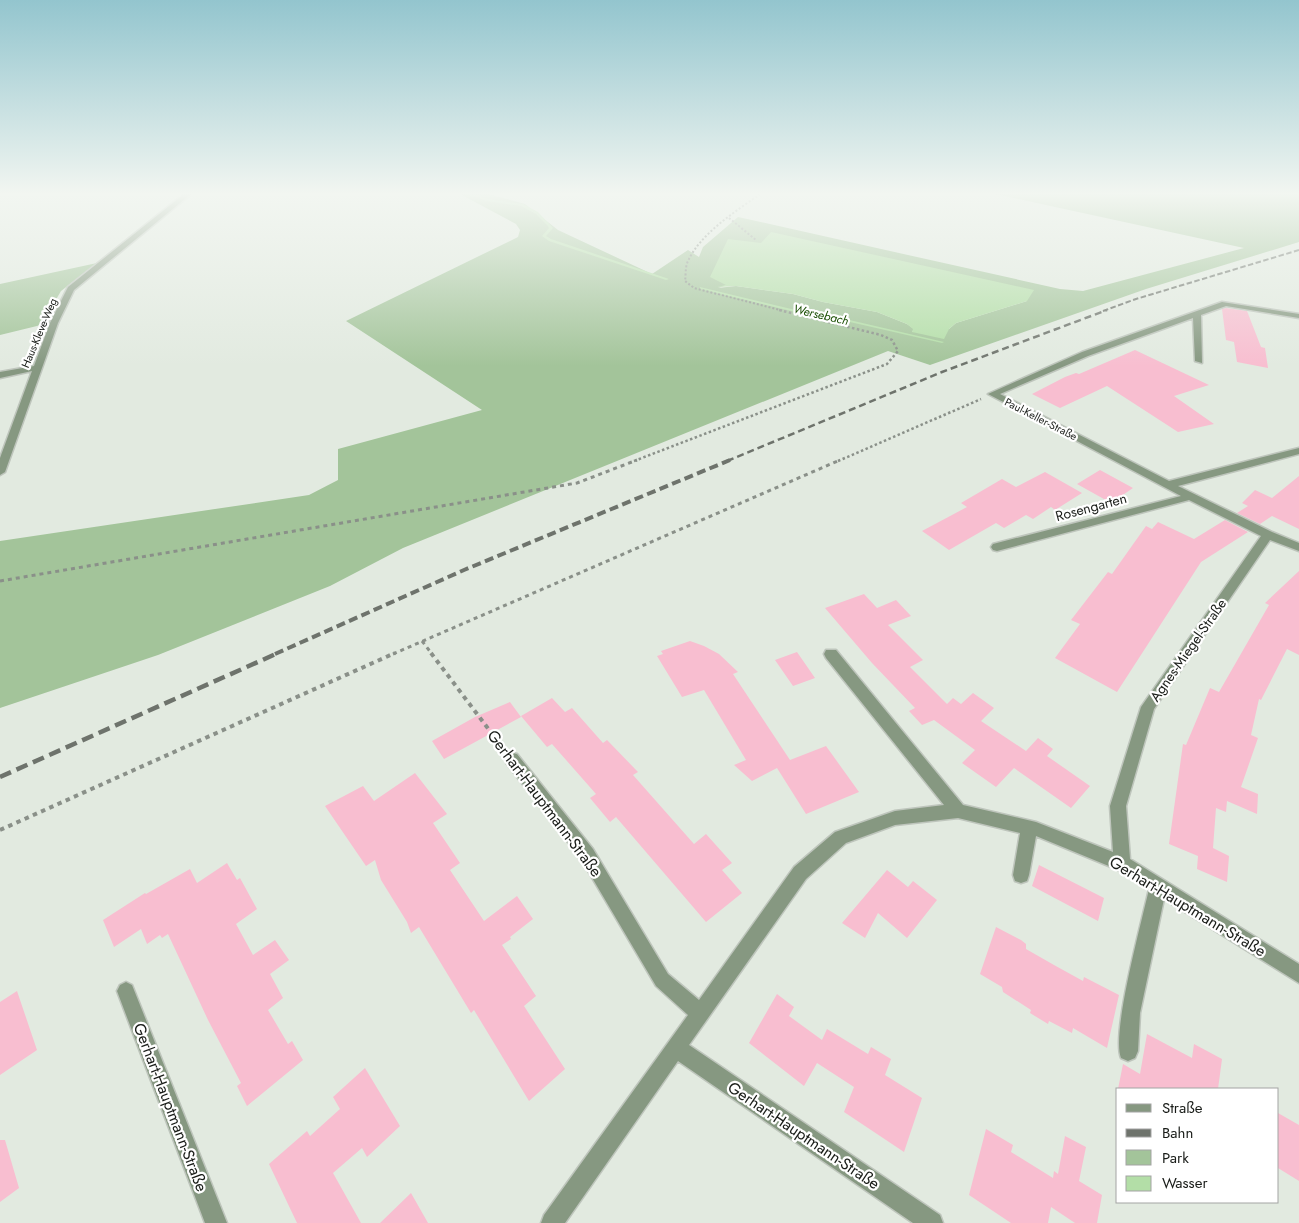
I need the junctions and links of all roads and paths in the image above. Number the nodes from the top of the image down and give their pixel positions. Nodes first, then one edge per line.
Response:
1 (118, 251) edge
2 (695, 251) edge
3 (1266, 299) dead end
4 (1269, 311) junction
5 (1197, 313) junction
6 (1299, 316) edge
7 (1199, 361) dead end
8 (36, 368) junction
9 (0, 375) edge
10 (993, 394) junction
11 (1299, 451) edge
12 (0, 472) edge
13 (1168, 485) junction
14 (1192, 496) junction
15 (1268, 535) junction
16 (997, 547) dead end
17 (1299, 547) edge
18 (0, 581) edge
19 (422, 641) junction
20 (831, 654) dead end
21 (512, 759) joint
22 (958, 811) junction
23 (1029, 828) junction
24 (0, 830) edge
25 (1122, 863) junction
26 (1021, 875) dead end
27 (1158, 886) junction
28 (1299, 974) edge
29 (126, 991) dead end
30 (700, 1014) junction
31 (675, 1047) junction
32 (1128, 1051) dead end
33 (216, 1223) edge
34 (552, 1223) edge
35 (932, 1223) edge

1 - 8 street, Haus-Kleve-Weg
2 - 18 path
3 - 4 street
4 - 5 street, Paul-Keller-Straße
4 - 6 street, Paul-Keller-Straße
5 - 7 street
5 - 10 street, Paul-Keller-Straße
8 - 9 street
8 - 12 street, Haus-Kleve-Weg
10 - 13 street, Paul-Keller-Straße
10 - 19 path
11 - 13 street
13 - 14 street, Paul-Keller-Straße
14 - 15 street, Paul-Keller-Straße
14 - 16 street, Rosengarten
15 - 17 street, Paul-Keller-Straße
15 - 25 street, Agnes-Miegel-Straße
19 - 21 path, Gerhart-Hauptmann-Straße
19 - 24 path
20 - 22 street
21 - 30 street, Gerhart-Hauptmann-Straße
22 - 23 street, Gerhart-Hauptmann-Straße
22 - 30 street, Gerhart-Hauptmann-Straße
23 - 25 street, Gerhart-Hauptmann-Straße
23 - 26 street
25 - 27 street, Gerhart-Hauptmann-Straße
27 - 28 street, Gerhart-Hauptmann-Straße
27 - 32 street
29 - 33 street, Gerhart-Hauptmann-Straße
30 - 31 street, Gerhart-Hauptmann-Straße
31 - 34 street, Gerhart-Hauptmann-Straße
31 - 35 street, Gerhart-Hauptmann-Straße

